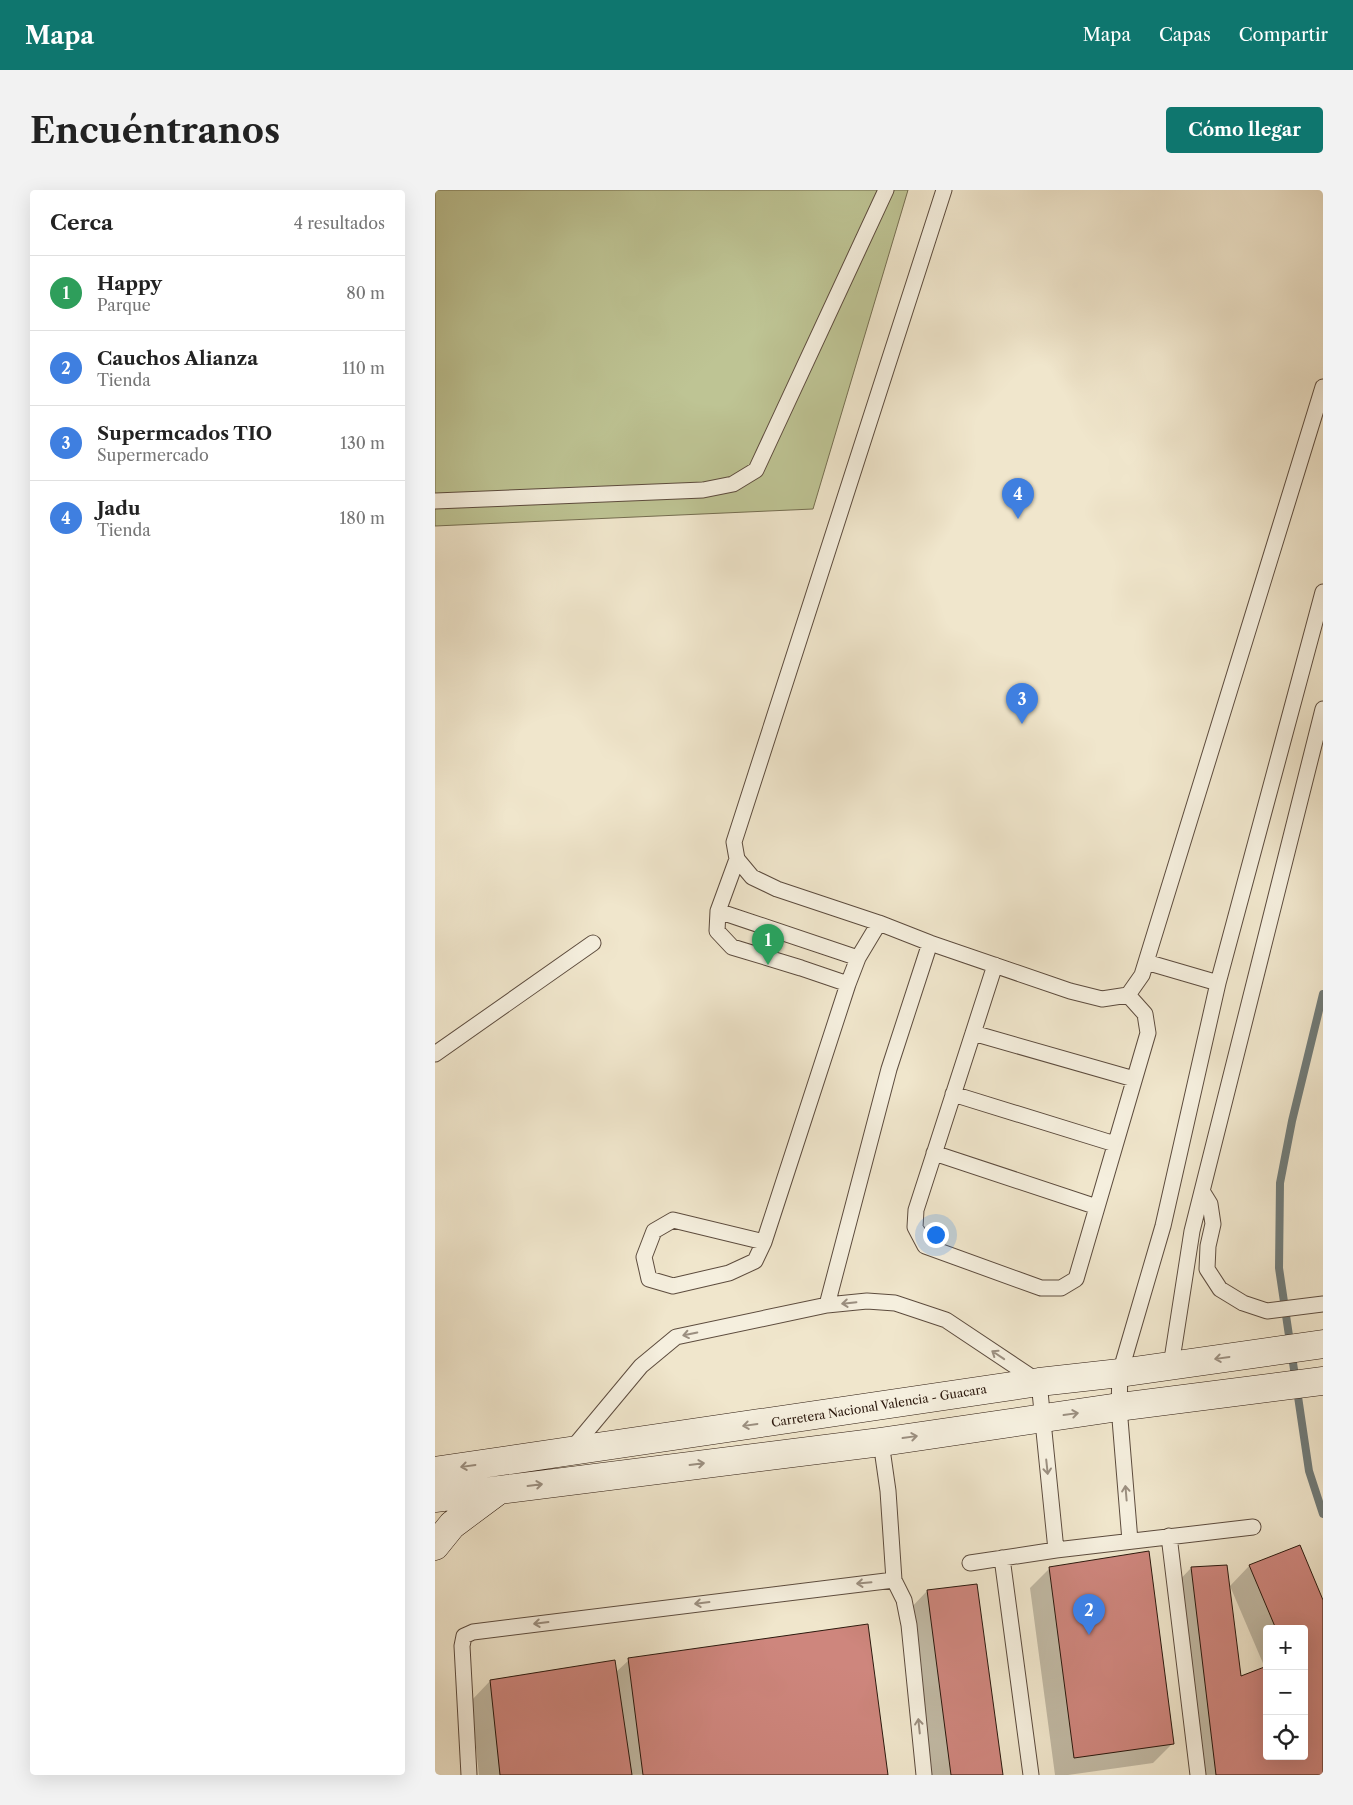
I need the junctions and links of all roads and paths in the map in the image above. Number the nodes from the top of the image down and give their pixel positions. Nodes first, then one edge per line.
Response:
1 (886, 190) edge
2 (944, 190) edge
3 (1323, 387) edge
4 (435, 501) edge
5 (1323, 592) edge
6 (1323, 709) edge
7 (737, 859) junction
8 (718, 912) junction
9 (879, 923) junction
10 (930, 942) junction
11 (593, 943) dead end
12 (858, 958) junction
13 (1146, 962) junction
14 (995, 965) junction
15 (1218, 983) junction
16 (847, 984) junction
17 (1128, 995) junction
18 (973, 1033) junction
19 (435, 1054) edge
20 (1134, 1079) junction
21 (953, 1094) junction
22 (1115, 1144) junction
23 (934, 1153) junction
24 (1202, 1191) junction
25 (1097, 1207) junction
26 (764, 1242) junction
27 (1316, 1304) edge
28 (827, 1305) junction
29 (1317, 1345) edge
30 (1171, 1366) junction
31 (1120, 1373) junction
32 (1039, 1382) junction
33 (1318, 1382) edge
34 (1119, 1408) junction
35 (1043, 1418) junction
36 (881, 1442) junction
37 (570, 1451) junction
38 (435, 1471) edge
39 (501, 1489) junction
40 (435, 1498) edge
41 (1253, 1527) dead end
42 (1169, 1536) junction
43 (1130, 1541) junction
44 (435, 1546) edge
45 (1056, 1550) junction
46 (1002, 1558) junction
47 (970, 1563) dead end
48 (894, 1580) junction
49 (469, 1775) edge
50 (924, 1775) edge
51 (1031, 1775) edge
52 (1198, 1775) edge

1 - 4 lane
2 - 7 lane
3 - 13 lane
5 - 15 lane
6 - 24 lane
7 - 8 lane
7 - 9 lane
8 - 12 lane
8 - 16 lane
9 - 10 lane
9 - 12 lane
10 - 14 lane
10 - 28 lane
11 - 19 lane
12 - 16 lane
13 - 15 lane
13 - 17 lane
14 - 17 lane
14 - 18 lane
15 - 31 lane
16 - 26 lane
17 - 20 lane
18 - 20 lane
18 - 21 lane
20 - 22 lane
21 - 22 lane
21 - 23 lane
22 - 25 lane
23 - 25 lane
23 - 25 lane
24 - 27 lane
24 - 30 lane
26 - 26 lane
32 -> 28 lane
28 -> 37 lane
29 -> 30 main road, Carretera Nacional Valencia - Guacara
30 - 31 main road, Carretera Nacional Valencia - Guacara
31 - 32 main road, Carretera Nacional Valencia - Guacara
31 - 34 lane
32 - 35 lane
32 -> 37 main road, Carretera Nacional Valencia - Guacara
33 - 34 main road
35 -> 34 main road
43 -> 34 lane
36 -> 35 main road
35 -> 45 lane
39 -> 36 main road
36 - 48 lane
37 -> 38 main road, Carretera Nacional Valencia - Guacara
39 - 40 main road
39 - 44 main road
41 - 42 lane
42 - 43 lane
42 - 52 lane
43 - 45 lane
45 - 46 lane
46 - 47 lane
46 - 51 lane
48 -> 49 lane
50 -> 48 lane

